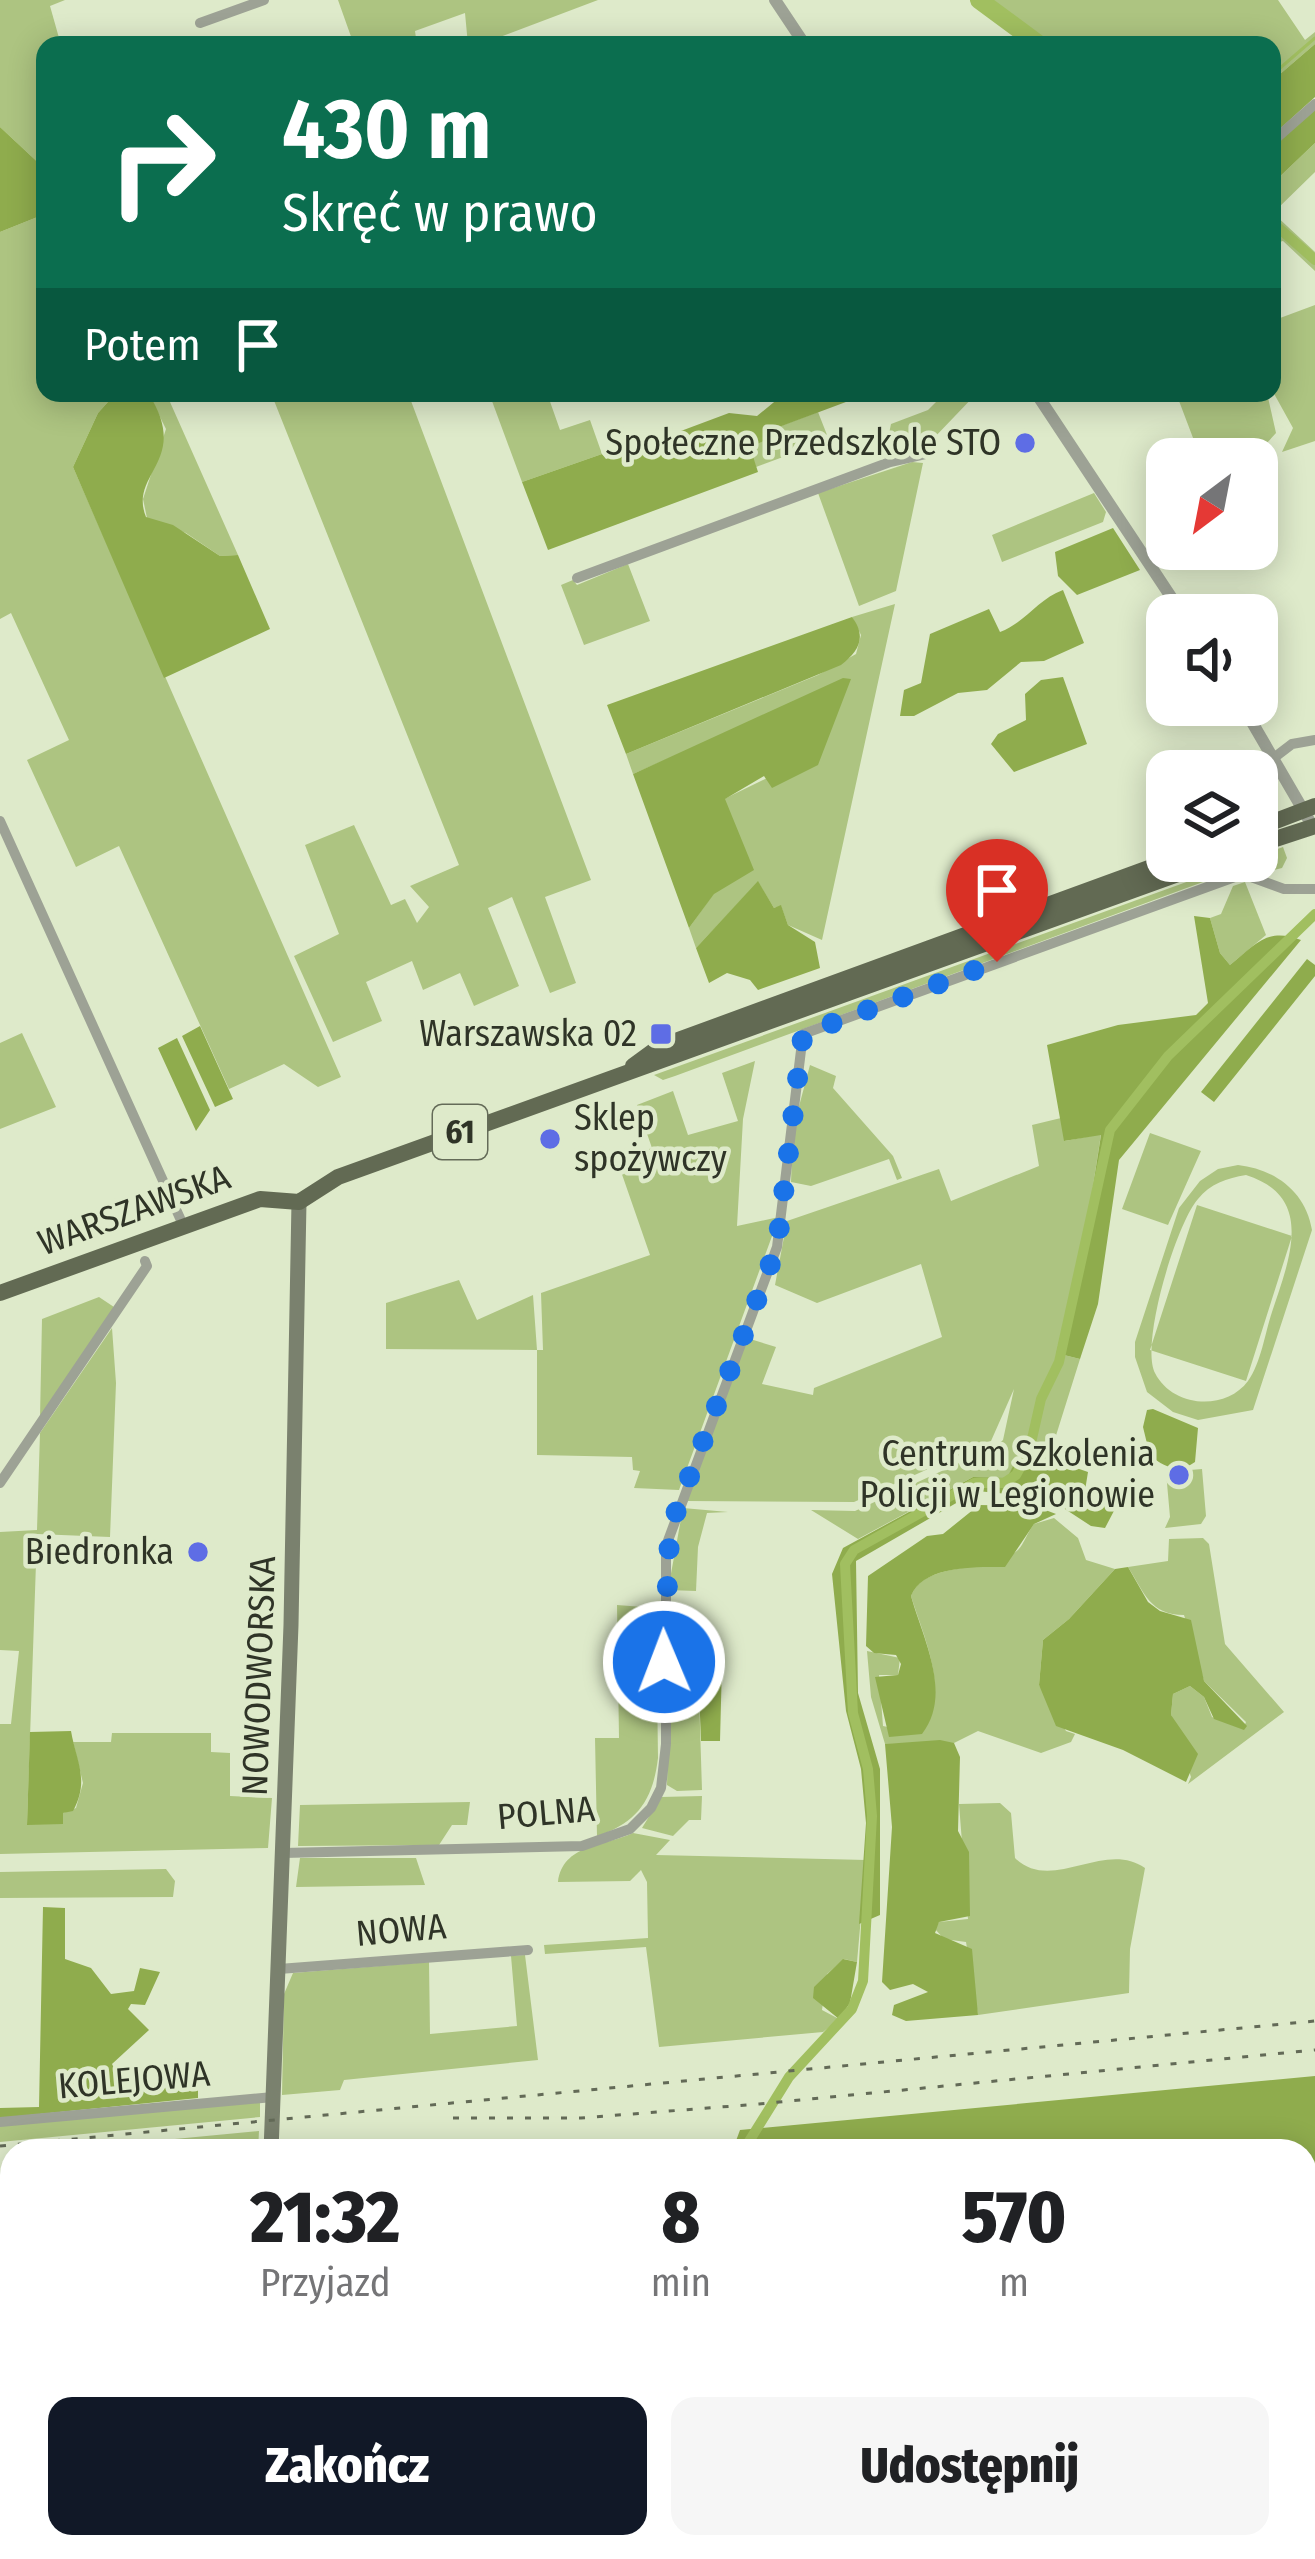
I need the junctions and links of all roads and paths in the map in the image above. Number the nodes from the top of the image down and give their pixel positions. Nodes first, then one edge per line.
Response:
1 (264, 0) edge
2 (775, 0) edge
3 (200, 23) dead end
4 (799, 36) edge
5 (1315, 104) edge
6 (1281, 134) edge
7 (1042, 402) edge
8 (934, 452) dead end
9 (577, 578) dead end
10 (1169, 594) edge
11 (1315, 740) edge
12 (1278, 756) edge
13 (1278, 763) edge
14 (1313, 820) edge
15 (0, 821) edge
16 (1278, 825) edge
17 (1278, 836) edge
18 (1146, 869) edge
19 (1156, 882) edge
20 (1315, 889) edge
21 (626, 1073) junction
22 (299, 1202) junction
23 (184, 1227) junction
24 (145, 1261) dead end
25 (0, 1293) edge
26 (0, 1483) edge
27 (283, 1853) junction
28 (528, 1950) dead end
29 (279, 1969) junction
30 (273, 2097) junction
31 (0, 2122) edge
32 (272, 2139) edge

1 - 3 street
2 - 4 street
5 - 6 street
7 - 10 street
8 - 9 street
11 - 12 street
13 - 14 street
14 - 16 main road
14 - 17 main road
15 - 23 street
18 - 21 main road, WARSZAWSKA / 61
19 - 21 main road, WARSZAWSKA / 61
20 - 27 street, POLNA
21 - 22 main road, WARSZAWSKA / 61
22 - 23 main road, WARSZAWSKA / 61
22 - 27 main road, NOWODWORSKA
23 - 25 main road, WARSZAWSKA / 61
24 - 26 street
27 - 29 main road, NOWODWORSKA
28 - 29 street, NOWA
29 - 30 main road, NOWODWORSKA
30 - 31 street, KOLEJOWA
30 - 32 main road, NOWODWORSKA

